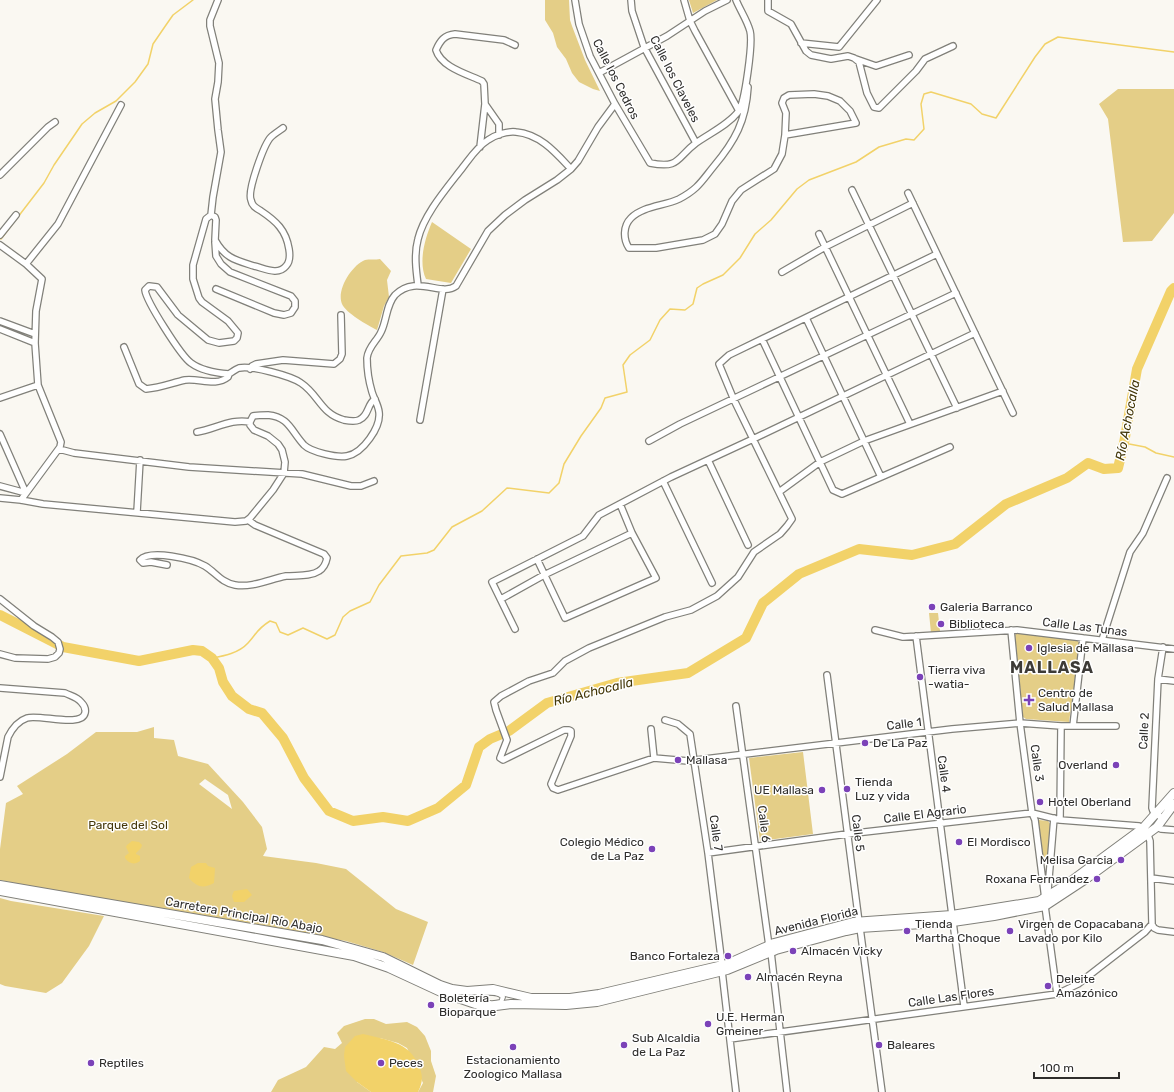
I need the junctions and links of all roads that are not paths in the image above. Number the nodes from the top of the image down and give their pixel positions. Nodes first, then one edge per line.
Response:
1 (218, 0) edge
2 (575, 0) edge
3 (631, 0) edge
4 (684, 0) edge
5 (727, 0) edge
6 (736, 0) edge
7 (768, 0) edge
8 (877, 0) edge
9 (690, 21) junction
10 (801, 43) junction
11 (515, 45) dead end
12 (953, 46) dead end
13 (644, 47) junction
14 (909, 56) dead end
15 (856, 60) junction
16 (599, 73) junction
17 (746, 85) junction
18 (485, 104) junction
19 (615, 104) junction
20 (121, 105) dead end
21 (739, 111) junction
22 (55, 122) dead end
23 (283, 128) dead end
24 (499, 135) junction
25 (785, 135) junction
26 (696, 144) junction
27 (480, 147) junction
28 (571, 169) junction
29 (0, 175) edge
30 (852, 190) dead end
31 (908, 193) dead end
32 (913, 203) junction
33 (16, 215) dead end
34 (211, 215) junction
35 (869, 225) junction
36 (819, 234) dead end
37 (0, 235) edge
38 (215, 240) junction
39 (0, 245) edge
40 (825, 247) junction
41 (937, 254) junction
42 (26, 264) junction
43 (782, 272) dead end
44 (893, 275) junction
45 (418, 285) junction
46 (216, 289) dead end
47 (443, 289) junction
48 (956, 292) junction
49 (849, 297) junction
50 (341, 314) dead end
51 (911, 314) junction
52 (806, 318) junction
53 (0, 321) edge
54 (0, 329) edge
55 (975, 333) junction
56 (35, 334) junction
57 (867, 335) junction
58 (762, 339) junction
59 (36, 343) junction
60 (124, 347) dead end
61 (931, 354) junction
62 (824, 356) junction
63 (250, 368) junction
64 (229, 374) junction
65 (887, 375) junction
66 (779, 377) junction
67 (38, 385) junction
68 (1003, 391) junction
69 (843, 396) junction
70 (0, 398) edge
71 (375, 398) junction
72 (734, 399) junction
73 (957, 408) junction
74 (1013, 413) dead end
75 (799, 418) junction
76 (420, 420) dead end
77 (250, 422) junction
78 (910, 424) junction
79 (197, 432) dead end
80 (0, 434) edge
81 (753, 439) junction
82 (649, 441) dead end
83 (864, 441) junction
84 (950, 447) dead end
85 (59, 449) junction
86 (140, 460) junction
87 (708, 460) junction
88 (820, 462) junction
89 (284, 473) junction
90 (881, 477) junction
91 (1167, 478) dead end
92 (374, 481) dead end
93 (663, 482) junction
94 (0, 486) edge
95 (779, 492) junction
96 (26, 493) junction
97 (0, 498) edge
98 (21, 500) junction
99 (620, 504) junction
100 (137, 512) junction
101 (248, 520) junction
102 (632, 533) junction
103 (748, 545) dead end
104 (537, 559) junction
105 (167, 565) dead end
106 (544, 575) junction
107 (712, 583) dead end
108 (0, 599) edge
109 (501, 599) junction
110 (515, 629) dead end
111 (875, 630) dead end
112 (1011, 630) junction
113 (916, 636) junction
114 (1084, 638) junction
115 (1102, 640) junction
116 (1162, 647) junction
117 (1174, 649) edge
118 (0, 654) edge
119 (827, 675) dead end
120 (1158, 679) junction
121 (1174, 681) edge
122 (0, 688) edge
123 (736, 706) dead end
124 (665, 720) dead end
125 (1020, 723) junction
126 (1061, 726) junction
127 (1072, 726) junction
128 (1116, 726) dead end
129 (651, 729) dead end
130 (928, 732) junction
131 (836, 743) junction
132 (743, 753) junction
133 (654, 758) junction
134 (694, 760) junction
135 (0, 777) edge
136 (1174, 793) edge
137 (1174, 804) edge
138 (1032, 813) junction
139 (1160, 817) junction
140 (1057, 819) junction
141 (1150, 820) junction
142 (940, 824) junction
143 (1157, 827) junction
144 (1174, 830) edge
145 (1146, 831) junction
146 (848, 834) junction
147 (755, 847) junction
148 (708, 853) junction
149 (1151, 878) junction
150 (1174, 881) edge
151 (0, 885) edge
152 (0, 891) edge
153 (1045, 903) junction
154 (952, 918) junction
155 (1152, 924) junction
156 (859, 925) junction
157 (1174, 932) edge
158 (770, 949) junction
159 (722, 968) junction
160 (477, 991) junction
161 (504, 992) junction
162 (1057, 994) junction
163 (476, 1003) junction
164 (502, 1003) junction
165 (964, 1006) junction
166 (871, 1019) junction
167 (780, 1032) junction
168 (730, 1039) junction
169 (736, 1092) edge
170 (787, 1092) edge
171 (882, 1092) edge

1 - 34 street
2 - 16 street, Calle los Cedros
3 - 13 street, Calle los Claveles
4 - 9 street
5 - 9 street
6 - 17 street
7 - 10 street
8 - 10 street
9 - 13 street
9 - 21 street
10 - 15 street
11 - 18 street
12 - 15 street
13 - 16 street
13 - 26 street, Calle los Claveles
14 - 15 street
16 - 19 street, Calle los Cedros
17 - 21 street
17 - 25 street
18 - 24 street
18 - 27 street
19 - 26 street, Calle los Cedros
19 - 28 street
20 - 42 street
21 - 26 street
22 - 29 street
23 - 38 street
24 - 27 street
24 - 28 street
25 - 25 street
27 - 45 street
28 - 47 street
30 - 35 street
31 - 32 street
32 - 35 street
32 - 41 street
33 - 37 street
34 - 38 street
34 - 64 street
35 - 40 street
35 - 44 street
36 - 40 street
38 - 46 street
39 - 42 street
40 - 43 street
40 - 49 street
41 - 44 street
41 - 48 street
42 - 56 street
44 - 49 street
44 - 51 street
45 - 47 street
45 - 71 street
47 - 76 street
48 - 51 street
48 - 55 street
49 - 52 street
49 - 57 street
50 - 63 street
51 - 57 street
51 - 61 street
52 - 58 street
52 - 62 street
53 - 56 street
54 - 59 street
55 - 61 street
55 - 68 street
56 - 59 street
57 - 62 street
57 - 65 street
58 - 66 street
58 - 72 street
59 - 67 street
60 - 64 street
61 - 65 street
61 - 73 street
62 - 66 street
62 - 69 street
63 - 64 street
63 - 71 street
65 - 69 street
65 - 78 street
66 - 72 street
66 - 75 street
67 - 70 street
67 - 85 street
68 - 73 street
68 - 74 street
69 - 75 street
69 - 83 street
71 - 77 street
72 - 81 street
72 - 82 street
73 - 78 street
75 - 81 street
75 - 88 street
77 - 79 street
77 - 89 street
78 - 83 street
80 - 96 street
81 - 87 street
81 - 95 street
83 - 88 street
83 - 90 street
84 - 90 street
85 - 86 street
85 - 96 street
86 - 89 street
86 - 100 street
87 - 93 street
87 - 103 street
88 - 90 street
88 - 95 street
89 - 92 street
89 - 101 street
91 - 115 street
93 - 99 street
93 - 107 street
94 - 96 street
95 - 133 street
96 - 98 street
97 - 98 street
98 - 100 street
99 - 102 street
99 - 104 street
100 - 101 street
101 - 105 street
102 - 106 street
102 - 106 street
104 - 106 street
104 - 109 street
106 - 109 street
108 - 118 street
109 - 110 street
111 - 113 street, Calle Las Tunas
112 - 113 street, Calle Las Tunas
112 - 114 street, Calle Las Tunas
112 - 125 street, Calle 3
113 - 130 street, Calle 4
114 - 115 street, Calle Las Tunas
114 - 127 street
115 - 116 street, Calle Las Tunas
116 - 117 street, Calle Las Tunas
116 - 120 street, Calle 2
119 - 131 street, Calle 5
120 - 121 street
120 - 139 street, Calle 2
122 - 135 street
123 - 132 street, Calle 6
124 - 134 street, Calle 7
125 - 126 street, Calle 1
125 - 130 street, Calle 1
125 - 138 street, Calle 3
126 - 127 street, Calle 1
126 - 140 street
127 - 128 street, Calle 1
129 - 133 street
130 - 131 street, Calle 1
130 - 142 street, Calle 4
131 - 132 street, Calle 1
131 - 146 street, Calle 5
132 - 134 street, Calle 1
132 - 147 street, Calle 6
133 - 134 street, Calle 1
134 - 148 street, Calle 7
136 - 139 main road, Avenida Florida
137 - 139 main road, Avenida Florida
138 - 140 street, Calle El Agrario
138 - 142 street, Calle El Agrario
138 - 153 street, Calle 3
139 - 141 main road, Avenida Florida
139 - 143 main road, Avenida Florida
140 - 145 street, Calle El Agrario
140 - 153 street
141 - 143 main road
141 - 145 main road, Avenida Florida
142 - 146 street, Calle El Agrario
142 - 154 street, Calle 4
143 - 144 street
143 - 145 main road, Avenida Florida
145 - 149 street
145 - 153 main road, Avenida Florida
146 - 147 street, Calle El Agrario
146 - 156 street, Calle 5
147 - 148 street, Calle El Agrario
147 - 158 street, Calle 6
148 - 159 street, Calle 7
149 - 150 street
149 - 155 street
151 - 160 main road, Carretera Principal Río Abajo
152 - 163 main road, Carretera Principal Río Abajo
153 - 154 main road, Avenida Florida
153 - 162 street, Calle 3
154 - 156 main road, Avenida Florida
154 - 165 street, Calle 4
155 - 157 street
155 - 162 street, Calle Las Flores
156 - 158 main road, Avenida Florida
156 - 166 street, Calle 5
158 - 159 main road, Avenida Florida
158 - 167 street, Calle 6
159 - 161 main road, Avenida Florida
159 - 164 main road, Avenida Florida
159 - 168 street, Calle 7
160 - 161 main road, Carretera Principal Río Abajo
160 - 163 main road
161 - 164 main road
162 - 165 street, Calle Las Flores
163 - 164 main road, Carretera Principal Río Abajo
164 - 164 street
165 - 166 street, Calle Las Flores
166 - 167 street, Calle Las Flores
166 - 171 street, Calle 5
167 - 168 street, Calle Las Flores
167 - 170 street, Calle 6
168 - 169 street, Calle 7

